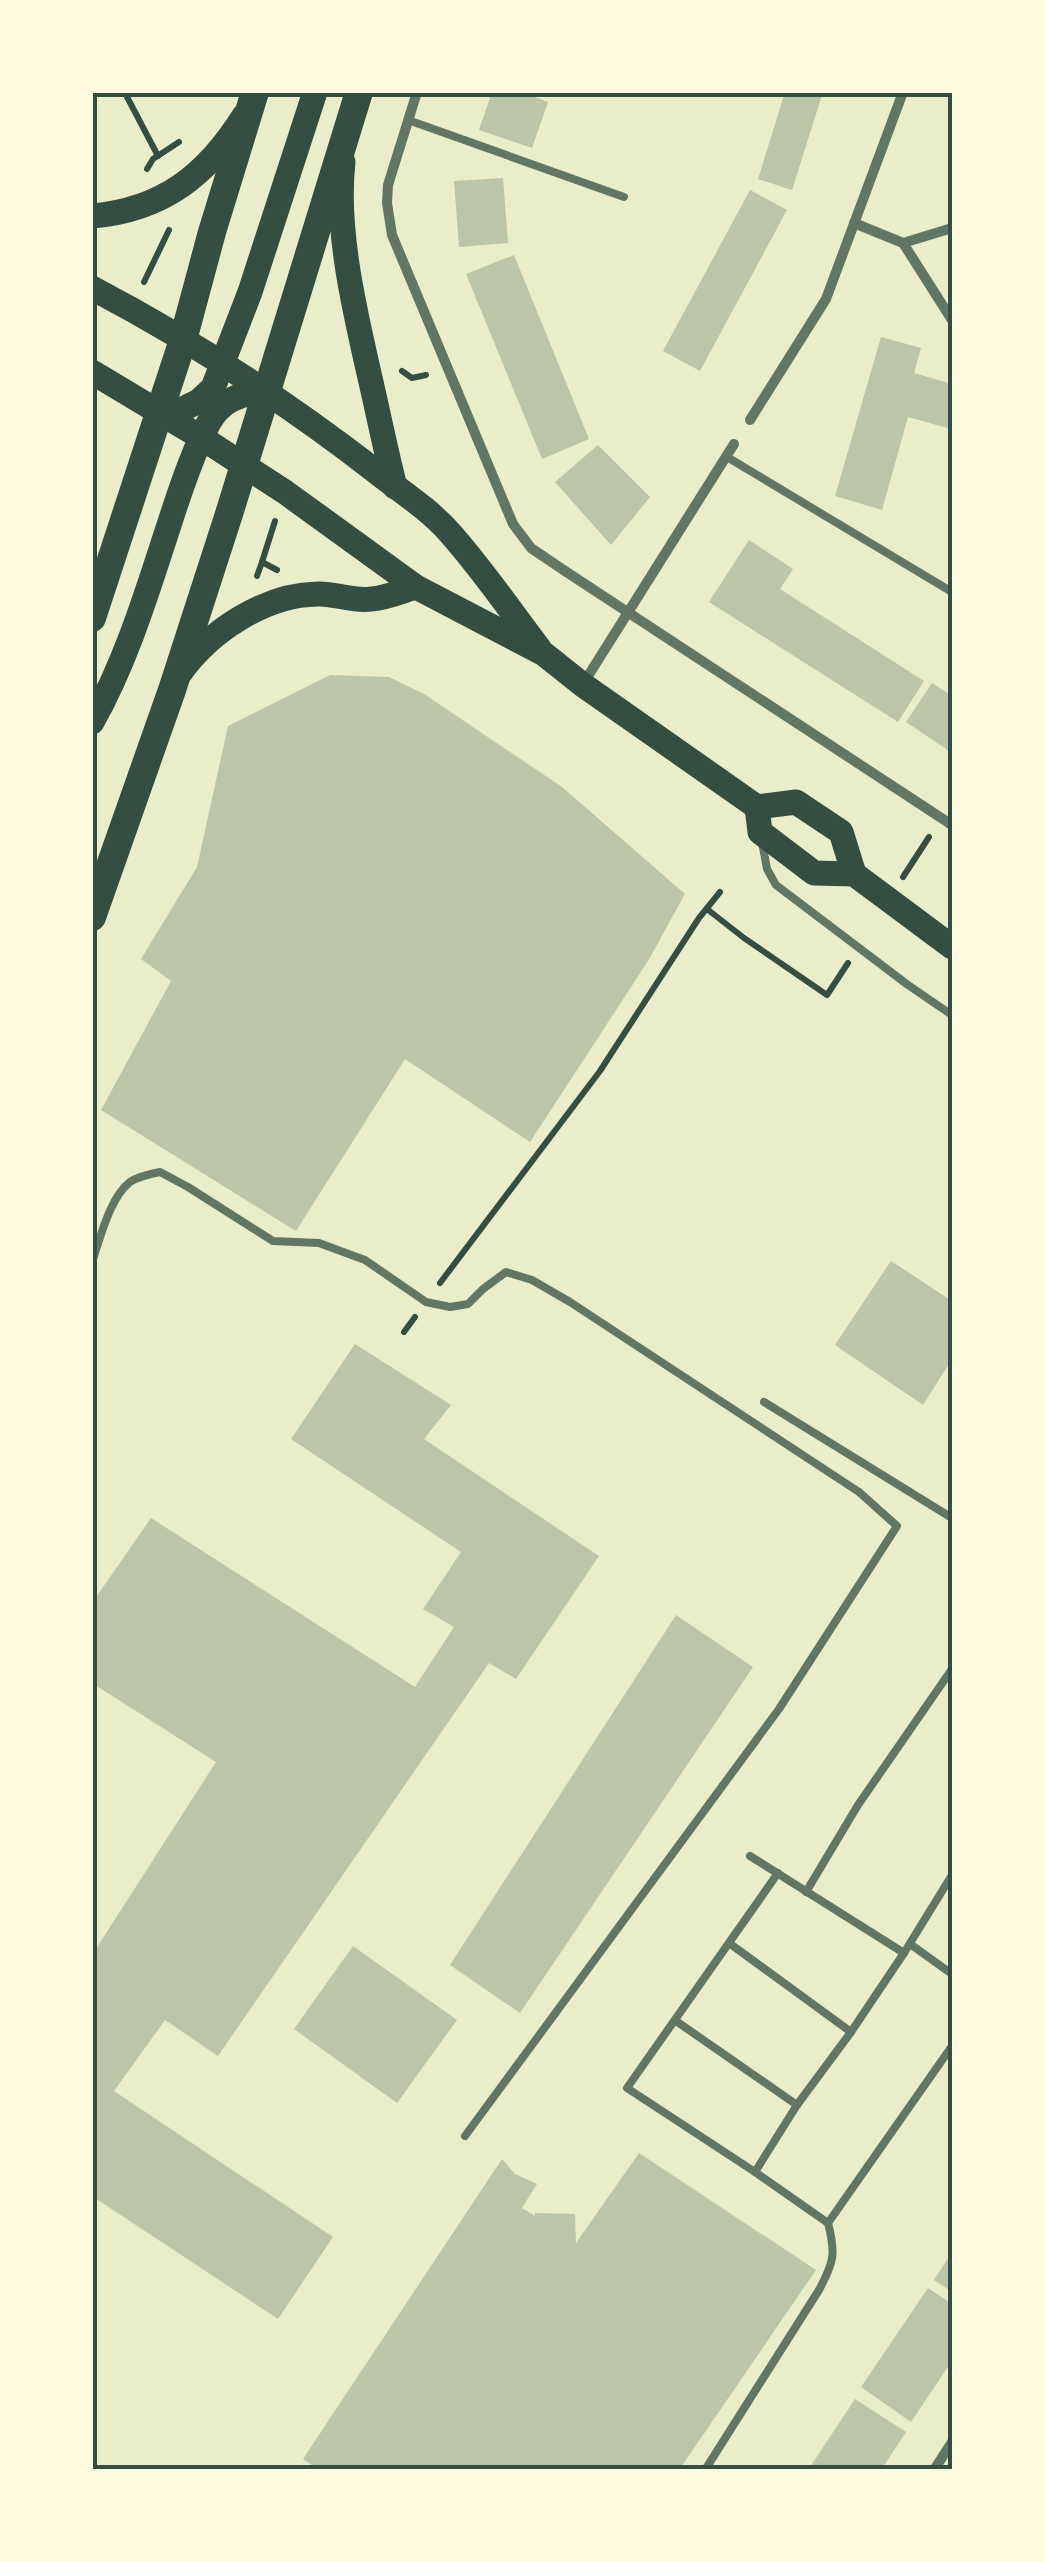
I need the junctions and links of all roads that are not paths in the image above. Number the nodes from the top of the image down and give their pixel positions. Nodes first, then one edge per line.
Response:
1 (315, 92) edge
2 (359, 92) edge
3 (417, 92) edge
4 (903, 92) edge
5 (253, 97) edge
6 (408, 120) junction
7 (349, 124) junction
8 (624, 198) dead end
9 (92, 216) edge
10 (854, 224) junction
11 (952, 228) edge
12 (903, 243) junction
13 (92, 288) edge
14 (952, 320) edge
15 (183, 340) junction
16 (223, 366) junction
17 (92, 372) edge
18 (266, 393) junction
19 (159, 412) junction
20 (750, 420) dead end
21 (202, 438) junction
22 (734, 444) dead end
23 (727, 457) junction
24 (243, 464) junction
25 (395, 487) junction
26 (416, 587) junction
27 (952, 592) edge
28 (628, 614) junction
29 (92, 618) edge
30 (544, 654) junction
31 (583, 685) junction
32 (172, 690) junction
33 (92, 722) edge
34 (759, 820) junction
35 (952, 825) edge
36 (854, 874) junction
37 (92, 917) edge
38 (952, 948) edge
39 (952, 1015) edge
40 (92, 1262) edge
41 (764, 1402) dead end
42 (952, 1518) edge
43 (952, 1669) edge
44 (750, 1856) dead end
45 (778, 1874) junction
46 (952, 1876) edge
47 (806, 1892) junction
48 (729, 1942) junction
49 (910, 1944) junction
50 (904, 1953) junction
51 (952, 1974) edge
52 (676, 2021) junction
53 (851, 2032) junction
54 (952, 2046) edge
55 (797, 2105) junction
56 (465, 2136) dead end
57 (756, 2172) junction
58 (828, 2223) junction
59 (952, 2442) edge
60 (705, 2470) edge
61 (934, 2470) edge

1 - 16 main road
2 - 7 highway
3 - 6 street
4 - 10 street
5 - 9 main road
5 - 15 highway
6 - 8 lane
6 - 28 street
7 - 18 highway
7 - 25 main road
10 - 12 street
10 - 20 street
11 - 12 street
12 - 14 street
13 - 15 main road
15 - 16 main road
15 - 19 highway
16 - 18 main road
16 - 19 main road
17 - 19 main road
18 - 21 main road
18 - 24 highway
18 - 25 main road
19 - 21 main road
19 - 29 highway
21 - 24 main road
21 - 33 main road
22 - 23 street
23 - 27 lane
23 - 28 street
24 - 26 main road
24 - 32 highway
25 - 30 main road
26 - 30 main road
26 - 32 main road
28 - 31 street
28 - 35 street
30 - 31 main road
31 - 34 main road
32 - 37 highway
34 - 36 main road
34 - 36 main road
34 - 39 lane
36 - 38 main road
40 - 56 lane
41 - 42 lane
43 - 47 lane
44 - 45 lane
45 - 47 lane
45 - 48 lane
46 - 49 lane
47 - 50 lane
48 - 52 lane
48 - 53 lane
49 - 50 lane
49 - 51 lane
50 - 53 lane
52 - 55 lane
52 - 57 lane
53 - 55 lane
54 - 58 lane
55 - 57 lane
57 - 58 lane
58 - 60 lane
59 - 61 street

